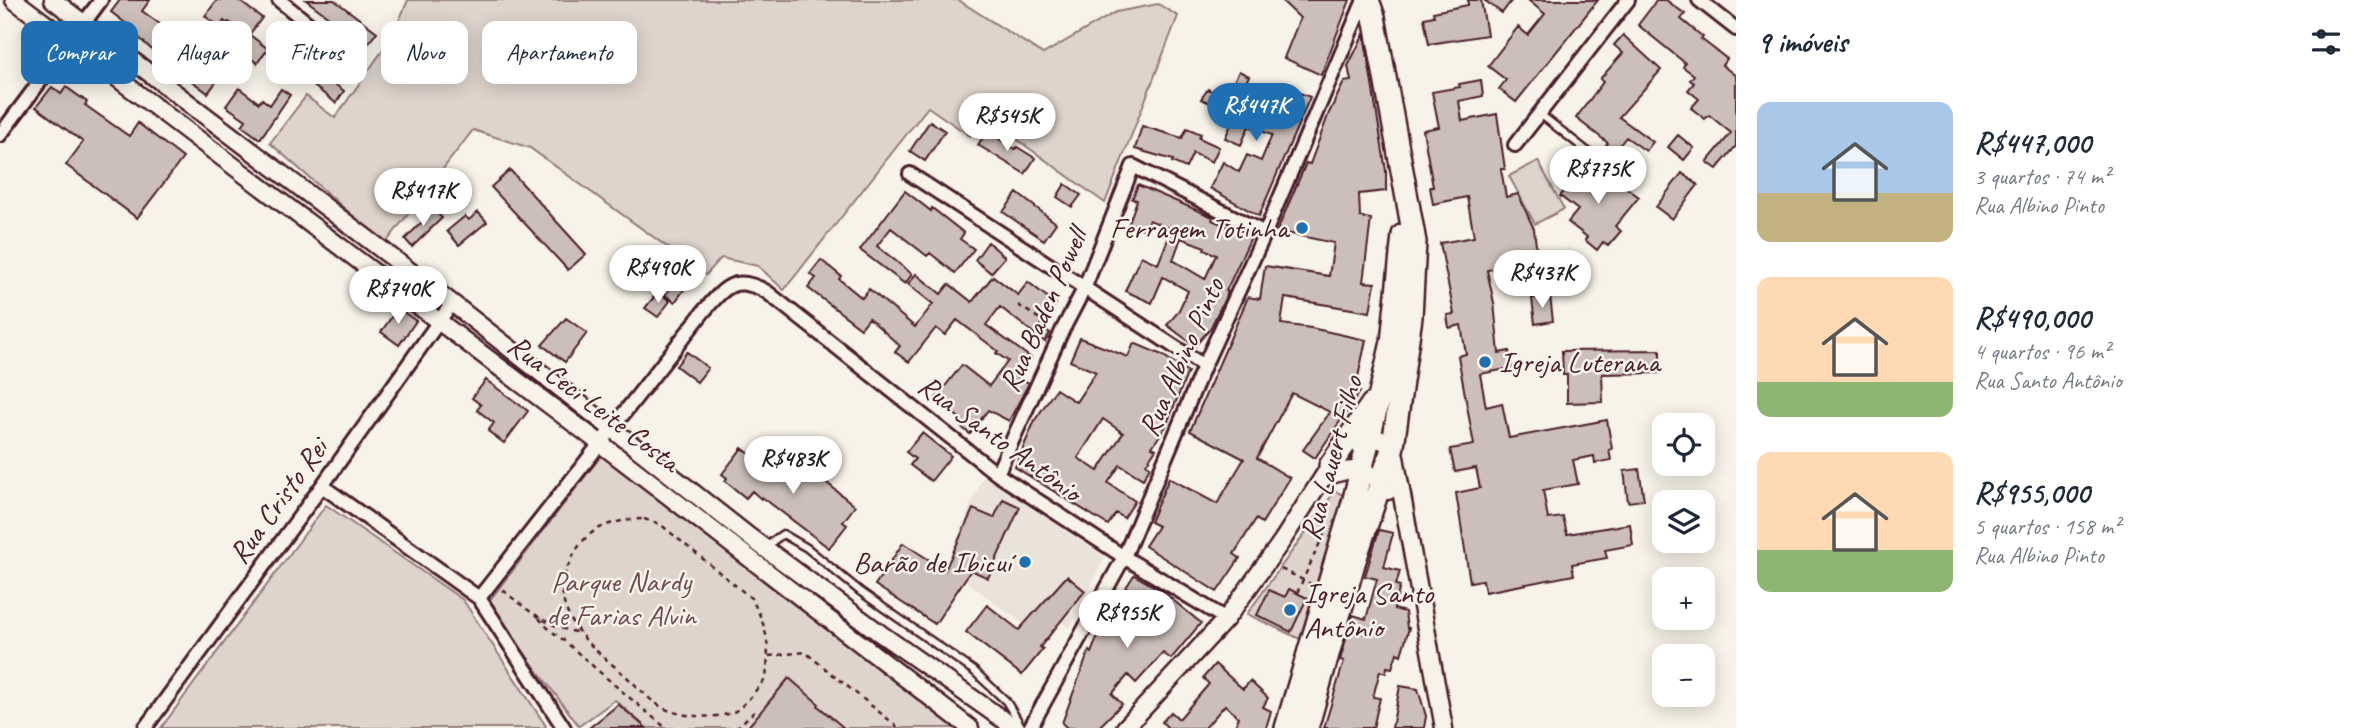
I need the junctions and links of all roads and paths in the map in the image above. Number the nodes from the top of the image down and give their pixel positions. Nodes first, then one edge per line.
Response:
1 (14, 0) edge
2 (53, 0) edge
3 (101, 0) edge
4 (279, 0) edge
5 (1366, 0) edge
6 (1628, 0) edge
7 (1699, 0) edge
8 (42, 21) edge
9 (80, 21) edge
10 (85, 21) edge
11 (305, 21) edge
12 (1736, 29) edge
13 (138, 65) edge
14 (38, 84) edge
15 (125, 84) edge
16 (189, 103) junction
17 (1539, 114) junction
18 (174, 121) junction
19 (0, 135) edge
20 (1515, 145) dead end
21 (1610, 169) dead end
22 (910, 174) dead end
23 (1265, 233) junction
24 (1084, 289) junction
25 (452, 303) junction
26 (1018, 305) dead end
27 (439, 321) junction
28 (1062, 331) junction
29 (1204, 366) junction
30 (1390, 395) junction
31 (613, 427) junction
32 (1367, 441) junction
33 (601, 444) junction
34 (1393, 446) junction
35 (1361, 469) junction
36 (1327, 473) junction
37 (997, 474) junction
38 (1382, 484) junction
39 (323, 486) junction
40 (1354, 498) junction
41 (1402, 506) junction
42 (1343, 533) junction
43 (767, 550) junction
44 (1124, 557) junction
45 (1345, 559) junction
46 (757, 564) junction
47 (1278, 568) dead end
48 (1302, 579) junction
49 (493, 581) junction
50 (1297, 593) dead end
51 (479, 598) junction
52 (539, 618) junction
53 (1226, 619) junction
54 (581, 633) junction
55 (769, 656) junction
56 (755, 711) dead end
57 (145, 728) edge
58 (564, 728) edge
59 (666, 728) edge
60 (736, 728) edge
61 (899, 728) edge
62 (970, 728) edge
63 (1015, 728) edge
64 (1022, 728) edge
65 (1030, 728) edge
66 (1125, 728) edge
67 (1286, 728) edge
68 (1307, 728) edge
69 (1444, 728) edge

1 - 8 street, Rua Ceci Leite Costa
2 - 9 street, Rua Ceci Leite Costa
3 - 10 street
4 - 11 street
5 - 23 street, Rua Albino Pinto
5 - 30 main road, Rua Lauert Filho
6 - 17 street
7 - 12 street
13 - 16 street, Rua Ceci Leite Costa
14 - 19 street
15 - 18 street, Rua Ceci Leite Costa
16 - 18 street
16 - 25 street, Rua Ceci Leite Costa
17 - 20 street
17 - 21 lane
18 - 27 street, Rua Ceci Leite Costa
22 - 24 street
23 - 24 street, Rua Baden Powell
23 - 29 street, Rua Albino Pinto
24 - 28 street, Rua Baden Powell
24 - 29 street
25 - 27 street, Rua Cristo Rei
25 - 31 street, Rua Ceci Leite Costa
26 - 28 path
27 - 33 street, Rua Ceci Leite Costa
27 - 39 street, Rua Cristo Rei
28 - 37 street, Rua Baden Powell
29 - 44 street, Rua Albino Pinto
30 - 32 main road, Rua Lauert Filho
30 - 34 main road, Rua Lauert Filho
30 - 36 main road
31 - 33 street
31 - 37 street, Rua Santo Antônio
31 - 43 street, Rua Ceci Leite Costa
32 - 34 street
32 - 35 main road, Rua Lauert Filho
32 - 36 street
33 - 46 street, Rua Ceci Leite Costa
33 - 49 street
34 - 38 main road, Rua Lauert Filho
34 - 41 street
35 - 36 street
35 - 38 street
35 - 40 main road, Rua Lauert Filho
36 - 40 main road
36 - 53 street
37 - 44 street, Rua Santo Antônio
38 - 41 street
38 - 45 main road, Rua Lauert Filho
39 - 51 street
39 - 57 street, Rua Cristo Rei
40 - 42 main road, Rua Lauert Filho
41 - 69 street
42 - 45 main road, Rua Lauert Filho
42 - 48 path
43 - 46 street
43 - 63 street, Rua Ceci Leite Costa
43 - 64 lane
44 - 53 street, Rua Santo Antônio
44 - 65 street, Rua Albino Pinto
45 - 67 main road, Rua Lauert Filho
45 - 68 main road, Rua Lauert Filho
46 - 62 street, Rua Ceci Leite Costa
47 - 48 path
48 - 50 path
49 - 51 street
49 - 52 path
51 - 58 street
52 - 54 path
52 - 59 path
53 - 66 street
54 - 55 path
54 - 55 path
55 - 61 path
56 - 60 path

